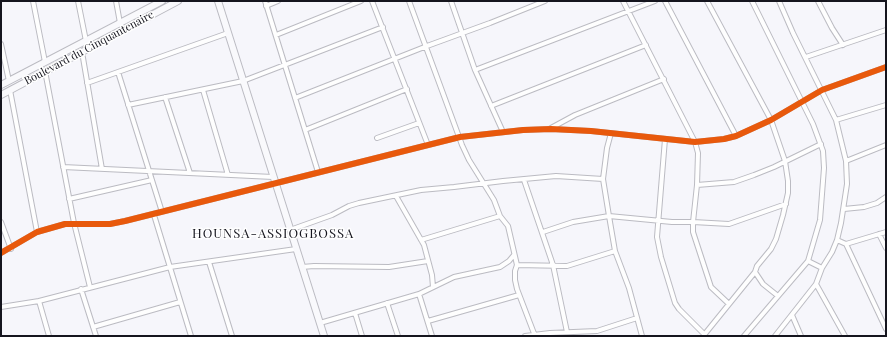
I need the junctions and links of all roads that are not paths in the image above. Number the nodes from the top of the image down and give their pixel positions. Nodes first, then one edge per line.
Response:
1 (34, 1) edge
2 (78, 1) edge
3 (116, 1) edge
4 (162, 1) edge
5 (178, 1) edge
6 (218, 1) edge
7 (278, 1) edge
8 (361, 1) edge
9 (372, 1) edge
10 (409, 1) edge
11 (450, 1) edge
12 (545, 1) edge
13 (623, 1) edge
14 (655, 1) edge
15 (665, 1) edge
16 (707, 1) edge
17 (752, 1) edge
18 (779, 1) edge
19 (818, 1) edge
20 (266, 3) edge
21 (629, 11) junction
22 (120, 23) junction
23 (383, 27) junction
24 (886, 30) edge
25 (228, 33) junction
26 (462, 33) junction
27 (276, 35) junction
28 (86, 41) junction
29 (1, 44) edge
30 (646, 45) junction
31 (843, 45) junction
32 (427, 46) junction
33 (82, 52) junction
34 (806, 57) junction
35 (395, 59) junction
36 (46, 62) junction
37 (285, 65) junction
38 (886, 67) edge
39 (475, 70) junction
40 (45, 71) junction
41 (118, 72) junction
42 (664, 79) junction
43 (10, 81) junction
44 (243, 82) junction
45 (87, 83) junction
46 (1, 85) edge
47 (407, 89) junction
48 (10, 90) junction
49 (203, 90) junction
50 (822, 90) junction
51 (1, 94) edge
52 (165, 97) junction
53 (295, 98) junction
54 (802, 101) junction
55 (128, 105) junction
56 (886, 105) edge
57 (491, 106) junction
58 (771, 120) junction
59 (836, 120) junction
60 (419, 123) junction
61 (551, 128) junction
62 (305, 130) junction
63 (503, 132) junction
64 (611, 133) junction
65 (736, 136) junction
66 (460, 137) junction
67 (377, 138) dead end
68 (665, 139) junction
69 (695, 142) junction
70 (821, 144) junction
71 (428, 145) junction
72 (886, 145) edge
73 (785, 161) junction
74 (846, 161) junction
75 (63, 167) junction
76 (102, 169) junction
77 (149, 171) junction
78 (318, 172) junction
79 (190, 173) junction
80 (228, 175) junction
81 (603, 179) junction
82 (152, 180) junction
83 (274, 180) junction
84 (524, 180) junction
85 (484, 184) junction
86 (697, 185) junction
87 (396, 196) junction
88 (886, 198) edge
89 (69, 199) junction
90 (786, 204) junction
91 (844, 209) junction
92 (162, 212) junction
93 (154, 215) junction
94 (500, 216) junction
95 (609, 216) junction
96 (658, 221) junction
97 (1, 222) edge
98 (693, 222) junction
99 (74, 223) junction
100 (290, 230) junction
101 (38, 232) junction
102 (543, 232) junction
103 (886, 232) edge
104 (879, 234) junction
105 (421, 240) junction
106 (837, 240) junction
107 (846, 244) junction
108 (886, 248) edge
109 (10, 249) junction
110 (296, 250) junction
111 (616, 251) junction
112 (1, 253) edge
113 (514, 255) junction
114 (428, 261) junction
115 (808, 261) junction
116 (209, 262) junction
117 (516, 265) junction
118 (553, 265) junction
119 (170, 267) junction
120 (302, 267) junction
121 (822, 268) junction
122 (755, 272) junction
123 (816, 284) junction
124 (90, 287) junction
125 (433, 287) junction
126 (81, 289) junction
127 (418, 294) junction
128 (519, 295) junction
129 (778, 296) junction
130 (39, 301) junction
131 (180, 302) junction
132 (388, 303) junction
133 (729, 304) junction
134 (1, 307) edge
135 (355, 313) junction
136 (792, 315) junction
137 (637, 318) junction
138 (428, 321) junction
139 (320, 323) junction
140 (93, 327) junction
141 (886, 329) edge
142 (567, 332) junction
143 (535, 335) edge
144 (703, 335) edge
145 (49, 336) edge
146 (96, 336) edge
147 (191, 336) edge
148 (232, 336) edge
149 (324, 336) edge
150 (362, 336) edge
151 (398, 336) edge
152 (432, 336) edge
153 (525, 336) edge
154 (642, 336) edge
155 (744, 336) edge
156 (775, 336) edge
157 (801, 336) edge
158 (845, 336) edge

1 - 36 street
2 - 28 street
3 - 22 street
4 - 22 main road, Boulevard du Cinquantenaire
5 - 33 main road, Boulevard du Cinquantenaire
6 - 25 main road
7 - 20 street
8 - 27 street
9 - 23 street
10 - 32 street
11 - 26 street
12 - 26 street
13 - 21 street
14 - 21 street
15 - 65 street
16 - 58 street
17 - 54 street
18 - 34 street
19 - 31 street
20 - 27 street
21 - 30 street
21 - 39 street
22 - 28 main road, Boulevard du Cinquantenaire
23 - 35 street
23 - 37 street
24 - 31 street
25 - 41 street
25 - 44 main road
26 - 32 street
26 - 39 street
27 - 37 street
28 - 36 main road, Boulevard du Cinquantenaire
29 - 43 street
30 - 42 street
30 - 57 street
31 - 34 street
32 - 35 street
32 - 66 street
33 - 40 main road, Boulevard du Cinquantenaire
33 - 45 street
34 - 50 street
35 - 47 street
35 - 53 street
36 - 43 main road, Boulevard du Cinquantenaire
37 - 44 street
37 - 53 street
38 - 50 street
39 - 57 street
40 - 48 main road, Boulevard du Cinquantenaire
40 - 75 street
41 - 45 street
41 - 55 street
42 - 61 street
42 - 69 street
43 - 46 main road, Boulevard du Cinquantenaire
44 - 49 street
44 - 83 main road
45 - 76 street
47 - 60 street
47 - 62 street
48 - 51 main road, Boulevard du Cinquantenaire
48 - 101 street
49 - 52 street
49 - 80 street
50 - 54 street
50 - 59 street
52 - 55 street
52 - 79 street
53 - 62 street
54 - 58 street
54 - 70 street
55 - 77 street
56 - 59 street
57 - 63 street
58 - 65 street
58 - 73 street
59 - 74 street
60 - 67 street
60 - 71 street
61 - 63 street
61 - 64 street
62 - 78 street
63 - 66 street
64 - 68 street
64 - 81 street
65 - 69 street
66 - 71 street
66 - 85 street
68 - 69 street
68 - 96 street
69 - 86 street
70 - 73 street
70 - 115 street
71 - 78 street
72 - 74 street
73 - 86 street
73 - 90 street
74 - 91 street
75 - 76 street
75 - 89 street
76 - 77 street
77 - 79 street
77 - 82 street
78 - 83 street
79 - 80 street
80 - 83 street
81 - 84 street
81 - 95 street
82 - 89 street
82 - 92 street
83 - 92 street
83 - 100 main road
84 - 85 street
84 - 102 street
85 - 87 street
85 - 94 street
86 - 98 street
87 - 100 street
87 - 105 street
88 - 91 street
89 - 99 street
90 - 98 street
90 - 122 street
91 - 106 street
92 - 93 street
93 - 99 street
93 - 119 street
94 - 105 street
94 - 113 street
95 - 96 street
95 - 102 street
95 - 111 street
96 - 98 street
96 - 144 street
97 - 109 street
98 - 133 street
99 - 101 street
99 - 124 street
100 - 110 main road
101 - 109 street
102 - 118 street
103 - 104 street
104 - 107 street
104 - 108 street
105 - 114 street
106 - 107 street
106 - 121 street
107 - 141 street
109 - 112 street
110 - 116 street
110 - 120 main road
111 - 118 street
111 - 137 street
113 - 117 street
113 - 125 street
114 - 120 street
114 - 125 street
115 - 121 street
115 - 129 street
116 - 119 street
116 - 148 street
117 - 118 street
117 - 128 street
118 - 142 street
119 - 124 street
119 - 131 street
120 - 139 main road
121 - 123 street
122 - 129 street
122 - 133 street
123 - 136 street
123 - 158 street
124 - 126 street
125 - 127 street
126 - 130 street
126 - 140 street
127 - 132 street
127 - 138 street
128 - 138 street
128 - 143 street
129 - 155 street
130 - 134 street
130 - 145 street
131 - 140 street
131 - 147 street
132 - 135 street
132 - 151 street
133 - 144 street
135 - 139 street
135 - 150 street
136 - 156 street
136 - 157 street
137 - 142 street
137 - 154 street
138 - 152 street
139 - 149 main road
140 - 146 street
142 - 143 street
143 - 153 street

